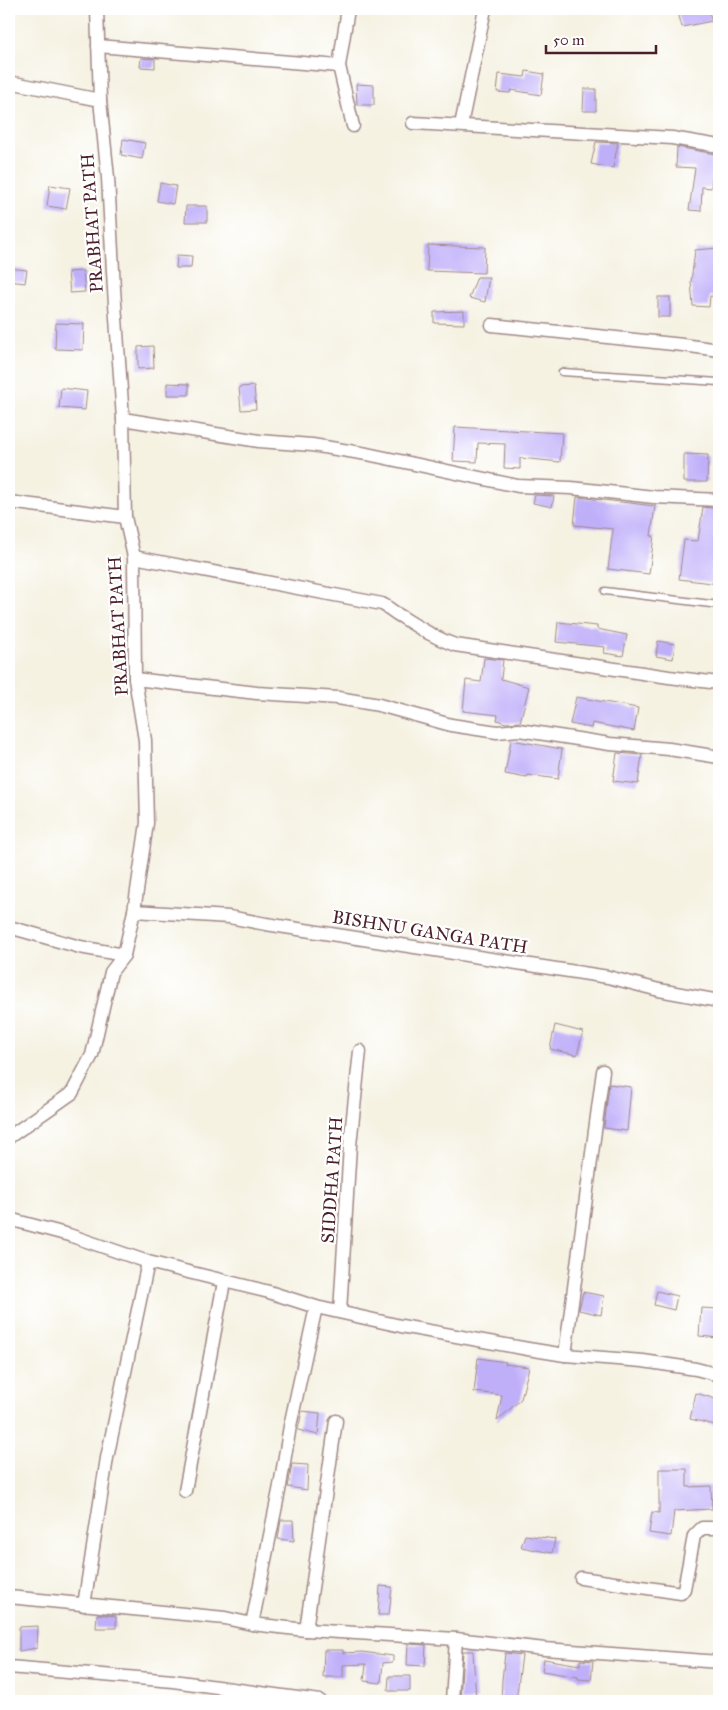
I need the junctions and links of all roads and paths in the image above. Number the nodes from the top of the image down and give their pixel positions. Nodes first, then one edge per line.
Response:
1 (97, 9) edge
2 (348, 9) edge
3 (485, 9) edge
4 (98, 46) junction
5 (339, 66) junction
6 (9, 82) edge
7 (100, 100) junction
8 (413, 123) dead end
9 (461, 125) junction
10 (353, 126) dead end
11 (719, 146) edge
12 (492, 325) dead end
13 (719, 350) edge
14 (562, 372) dead end
15 (719, 382) edge
16 (123, 419) junction
17 (719, 500) edge
18 (9, 502) edge
19 (125, 518) junction
20 (134, 557) junction
21 (605, 591) dead end
22 (719, 605) edge
23 (135, 679) junction
24 (719, 683) edge
25 (719, 757) edge
26 (134, 912) junction
27 (9, 927) edge
28 (124, 955) junction
29 (719, 1001) edge
30 (360, 1051) dead end
31 (602, 1070) dead end
32 (9, 1137) edge
33 (9, 1219) edge
34 (148, 1262) junction
35 (224, 1282) junction
36 (316, 1307) junction
37 (340, 1312) junction
38 (566, 1355) junction
39 (719, 1375) edge
40 (336, 1422) dead end
41 (185, 1491) dead end
42 (719, 1528) edge
43 (581, 1578) dead end
44 (9, 1597) edge
45 (84, 1604) junction
46 (252, 1624) junction
47 (306, 1630) junction
48 (456, 1639) junction
49 (719, 1662) edge
50 (9, 1667) edge
51 (320, 1701) edge
52 (452, 1701) edge

1 - 4 street, PRABHAT PATH
2 - 5 street
3 - 9 street
4 - 5 street
4 - 7 street, PRABHAT PATH
5 - 10 street
6 - 7 street
7 - 16 street, PRABHAT PATH
8 - 9 street
9 - 11 street
12 - 13 street
14 - 15 lane
16 - 17 street
16 - 19 street, PRABHAT PATH
18 - 19 street
19 - 20 street, PRABHAT PATH
20 - 23 street, PRABHAT PATH
20 - 24 street
21 - 22 lane
23 - 25 street
23 - 26 street, PRABHAT PATH
26 - 28 street, PRABHAT PATH
26 - 29 street, BISHNU GANGA PATH
27 - 28 street
28 - 32 street, PRABHAT PATH
30 - 37 street, SIDDHA PATH
31 - 38 street
33 - 34 street
34 - 35 street
34 - 45 street
35 - 36 street
35 - 41 street
36 - 37 street
36 - 46 street
37 - 38 street
38 - 39 street
40 - 47 street
42 - 43 street
44 - 45 street
45 - 46 street
46 - 47 street
47 - 48 street
48 - 49 street
48 - 52 street
50 - 51 street

